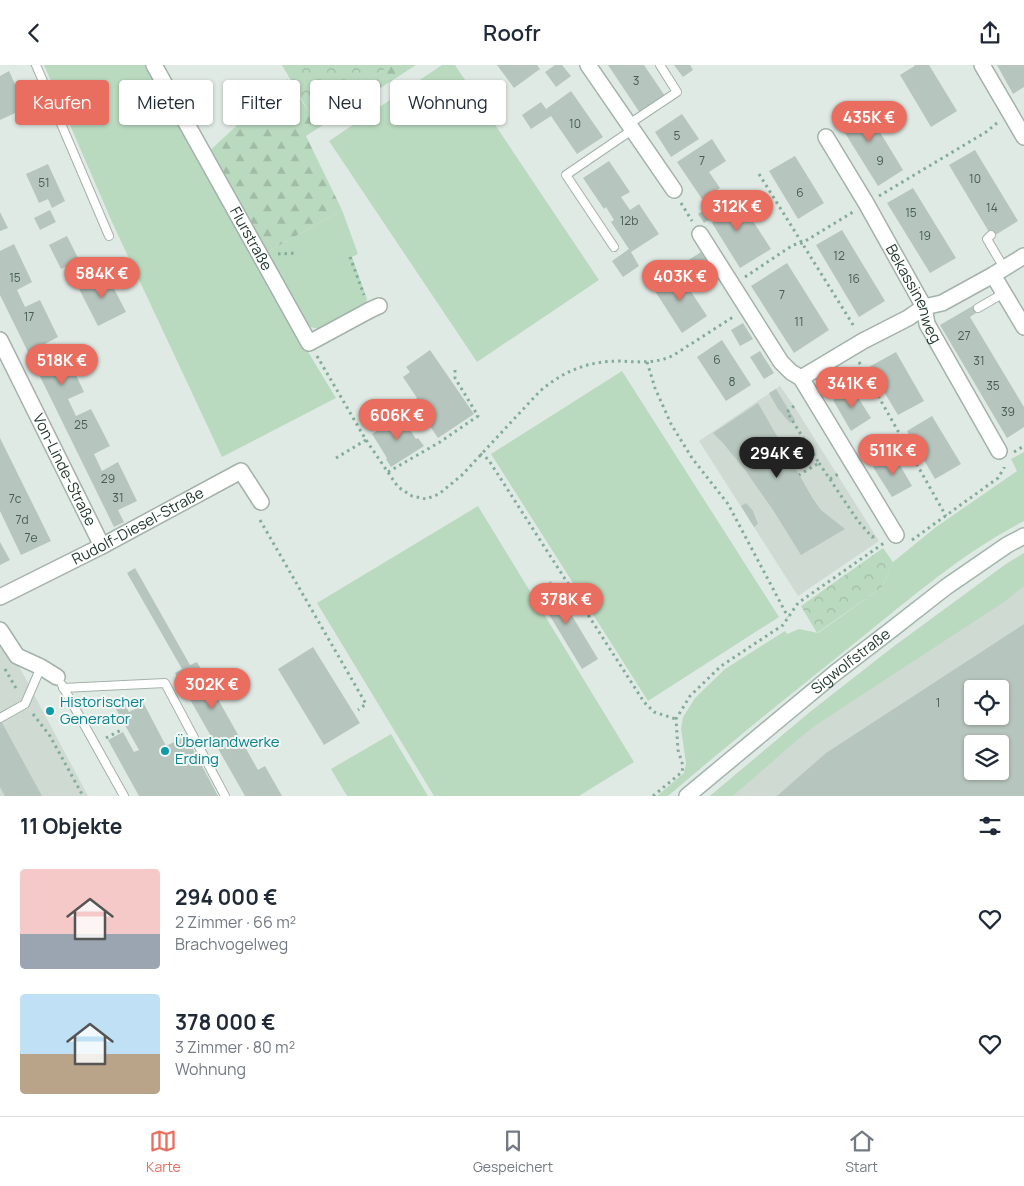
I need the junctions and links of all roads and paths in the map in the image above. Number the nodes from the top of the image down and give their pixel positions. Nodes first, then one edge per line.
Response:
1 (36, 65) edge
2 (154, 65) edge
3 (588, 65) edge
4 (660, 65) edge
5 (982, 65) edge
6 (630, 127) junction
7 (826, 137) dead end
8 (1024, 137) edge
9 (759, 174) dead end
10 (674, 190) joint
11 (700, 234) joint
12 (991, 235) dead end
13 (109, 236) dead end
14 (614, 247) dead end
15 (1024, 256) edge
16 (350, 257) dead end
17 (998, 271) junction
18 (1004, 293) junction
19 (924, 307) junction
20 (978, 307) dead end
21 (374, 308) joint
22 (747, 308) junction
23 (1024, 327) edge
24 (0, 340) edge
25 (309, 343) junction
26 (858, 345) junction
27 (647, 362) junction
28 (455, 370) dead end
29 (801, 378) junction
30 (794, 406) dead end
31 (366, 440) junction
32 (999, 451) dead end
33 (480, 454) junction
34 (336, 458) dead end
35 (819, 463) junction
36 (388, 472) junction
37 (799, 475) dead end
38 (998, 478) dead end
39 (261, 502) dead end
40 (946, 516) junction
41 (260, 520) dead end
42 (876, 535) dead end
43 (1024, 536) edge
44 (902, 538) joint
45 (881, 545) dead end
46 (102, 547) junction
47 (0, 597) edge
48 (788, 617) junction
49 (0, 630) edge
50 (4, 667) dead end
51 (41, 667) junction
52 (60, 683) junction
53 (25, 704) junction
54 (358, 710) dead end
55 (0, 718) edge
56 (676, 719) junction
57 (83, 796) edge
58 (124, 796) edge
59 (225, 796) edge
60 (654, 796) edge
61 (686, 796) edge

1 - 13 lane
2 - 25 street, Flurstraße
3 - 6 street
4 - 6 lane
5 - 8 street
6 - 10 street
6 - 14 lane
7 - 19 street, Bekassinenweg
9 - 26 path
10 - 11 path
11 - 22 street
12 - 17 lane
15 - 17 street
16 - 21 path
17 - 18 street
17 - 19 street
18 - 20 lane
18 - 23 street
19 - 26 street
19 - 32 street, Bekassinenweg
21 - 25 street
22 - 27 path
22 - 29 street
24 - 46 street, Von-Linde-Straße
25 - 31 path
26 - 29 street
26 - 40 path
27 - 33 path
27 - 48 path
28 - 36 path
29 - 44 street
30 - 35 path
31 - 34 path
31 - 36 path
33 - 36 path
33 - 56 path
35 - 37 path
35 - 42 path
38 - 40 path
39 - 46 street, Rudolf-Diesel-Straße
40 - 44 path
41 - 54 path
43 - 61 street, Sigwolfstraße
45 - 48 path
46 - 47 street, Rudolf-Diesel-Straße
48 - 56 path
49 - 51 street
50 - 53 path
51 - 52 street
51 - 53 lane
52 - 58 lane
52 - 59 lane
53 - 55 lane
53 - 57 path
56 - 60 path

